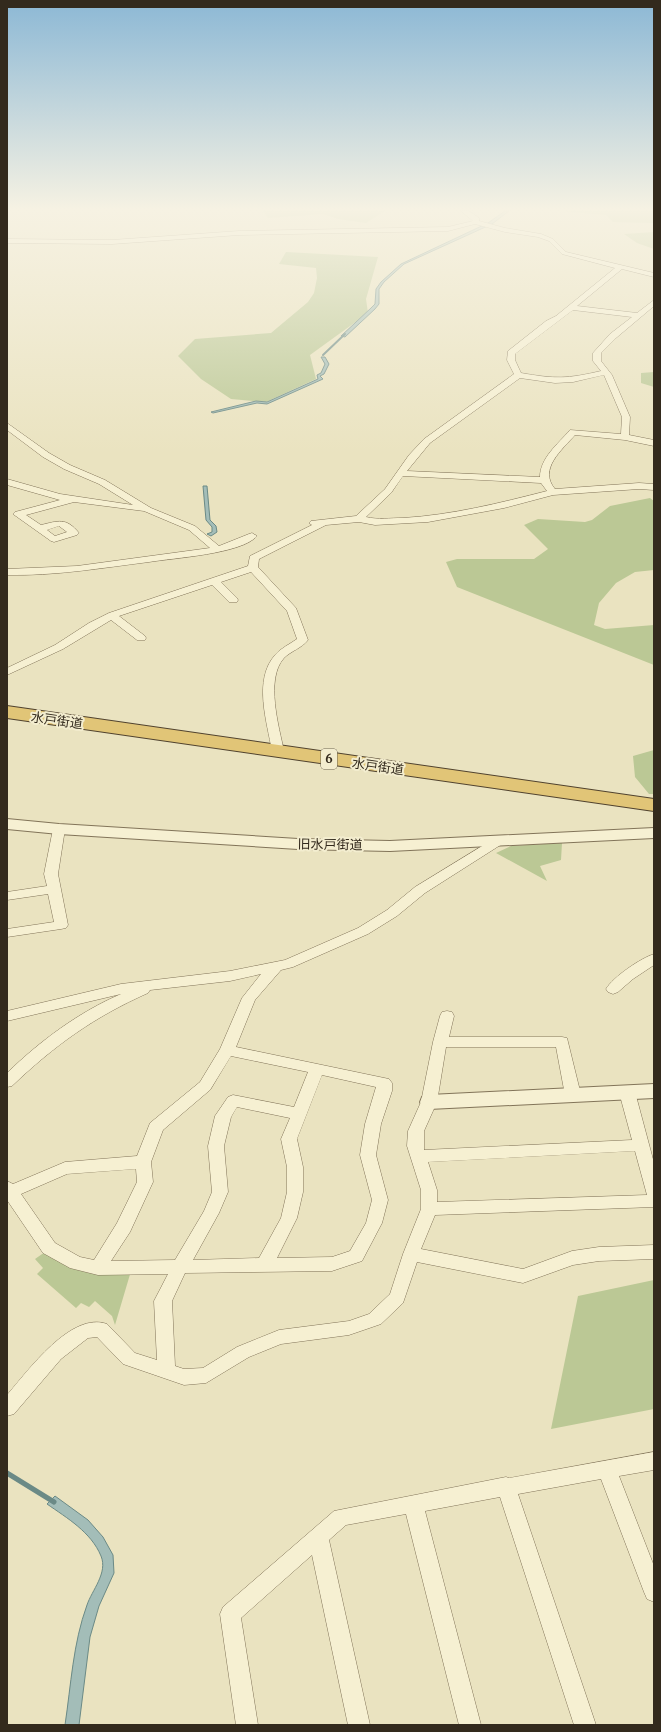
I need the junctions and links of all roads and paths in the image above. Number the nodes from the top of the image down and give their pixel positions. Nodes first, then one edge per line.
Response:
1 (591, 292) edge
2 (654, 302) edge
3 (571, 308) junction
4 (637, 316) junction
5 (606, 372) junction
6 (518, 375) junction
7 (7, 426) edge
8 (625, 437) junction
9 (654, 443) edge
10 (401, 473) junction
11 (543, 480) junction
12 (7, 482) edge
13 (654, 487) edge
14 (553, 492) junction
15 (75, 499) junction
16 (148, 510) junction
17 (359, 519) junction
18 (306, 523) dead end
19 (322, 524) junction
20 (39, 529) dead end
21 (252, 536) dead end
22 (217, 549) junction
23 (246, 555) junction
24 (7, 572) edge
25 (214, 581) junction
26 (233, 600) dead end
27 (112, 616) junction
28 (141, 638) dead end
29 (7, 672) edge
30 (7, 712) edge
31 (278, 751) junction
32 (654, 805) edge
33 (7, 824) edge
34 (59, 829) junction
35 (654, 833) edge
36 (497, 841) junction
37 (55, 889) junction
38 (7, 896) edge
39 (7, 933) edge
40 (654, 959) edge
41 (276, 967) junction
42 (154, 985) junction
43 (614, 989) dead end
44 (7, 1016) edge
45 (447, 1016) dead end
46 (440, 1042) junction
47 (227, 1050) junction
48 (317, 1069) junction
49 (7, 1082) edge
50 (654, 1091) edge
51 (627, 1092) junction
52 (573, 1094) junction
53 (429, 1102) junction
54 (298, 1114) junction
55 (641, 1145) junction
56 (418, 1156) junction
57 (143, 1162) junction
58 (8, 1189) edge
59 (654, 1193) edge
60 (654, 1201) edge
61 (429, 1209) junction
62 (654, 1252) edge
63 (411, 1254) junction
64 (265, 1264) junction
65 (180, 1266) junction
66 (98, 1268) junction
67 (166, 1371) junction
68 (7, 1408) edge
69 (654, 1461) edge
70 (606, 1469) junction
71 (506, 1486) junction
72 (413, 1504) junction
73 (318, 1537) junction
74 (654, 1592) edge
75 (247, 1725) edge
76 (359, 1725) edge
77 (470, 1725) edge
78 (585, 1725) edge

1 - 3 street
2 - 4 street
3 - 4 street
3 - 6 street
4 - 5 street
5 - 6 street
5 - 8 street
6 - 10 street
7 - 16 street
8 - 9 street
8 - 11 street
10 - 11 street
10 - 17 street
11 - 14 street
12 - 15 street
13 - 14 street
14 - 17 street
15 - 16 street
15 - 20 street
16 - 22 street
17 - 19 street
18 - 19 street
19 - 23 street
21 - 23 street
22 - 23 street
22 - 24 street
23 - 25 street
23 - 31 street
25 - 26 street
25 - 27 street
27 - 28 street
27 - 29 street
30 - 31 highway, 水戸街道 / 6
31 - 32 highway, 水戸街道 / 6
33 - 34 street, 旧水戸街道
34 - 36 street, 旧水戸街道
34 - 37 street
35 - 36 street, 旧水戸街道
36 - 41 street
37 - 38 street
37 - 39 street
40 - 43 street
41 - 42 street
41 - 47 street
42 - 44 street
42 - 49 street
45 - 46 street
46 - 52 street
46 - 53 street
47 - 48 street
47 - 57 street
48 - 54 street
48 - 64 street
50 - 51 street
51 - 52 street
51 - 55 street
52 - 53 street
53 - 56 street
54 - 64 street
54 - 65 street
55 - 56 street
55 - 59 street
56 - 61 street
57 - 58 street
57 - 66 street
58 - 66 street
60 - 61 street
61 - 63 street
62 - 63 street
63 - 67 street
64 - 65 street
65 - 66 street
65 - 67 street
67 - 68 street
69 - 70 street
70 - 71 street
70 - 74 street
71 - 72 street
71 - 78 street
72 - 73 street
72 - 77 street
73 - 75 street
73 - 76 street

